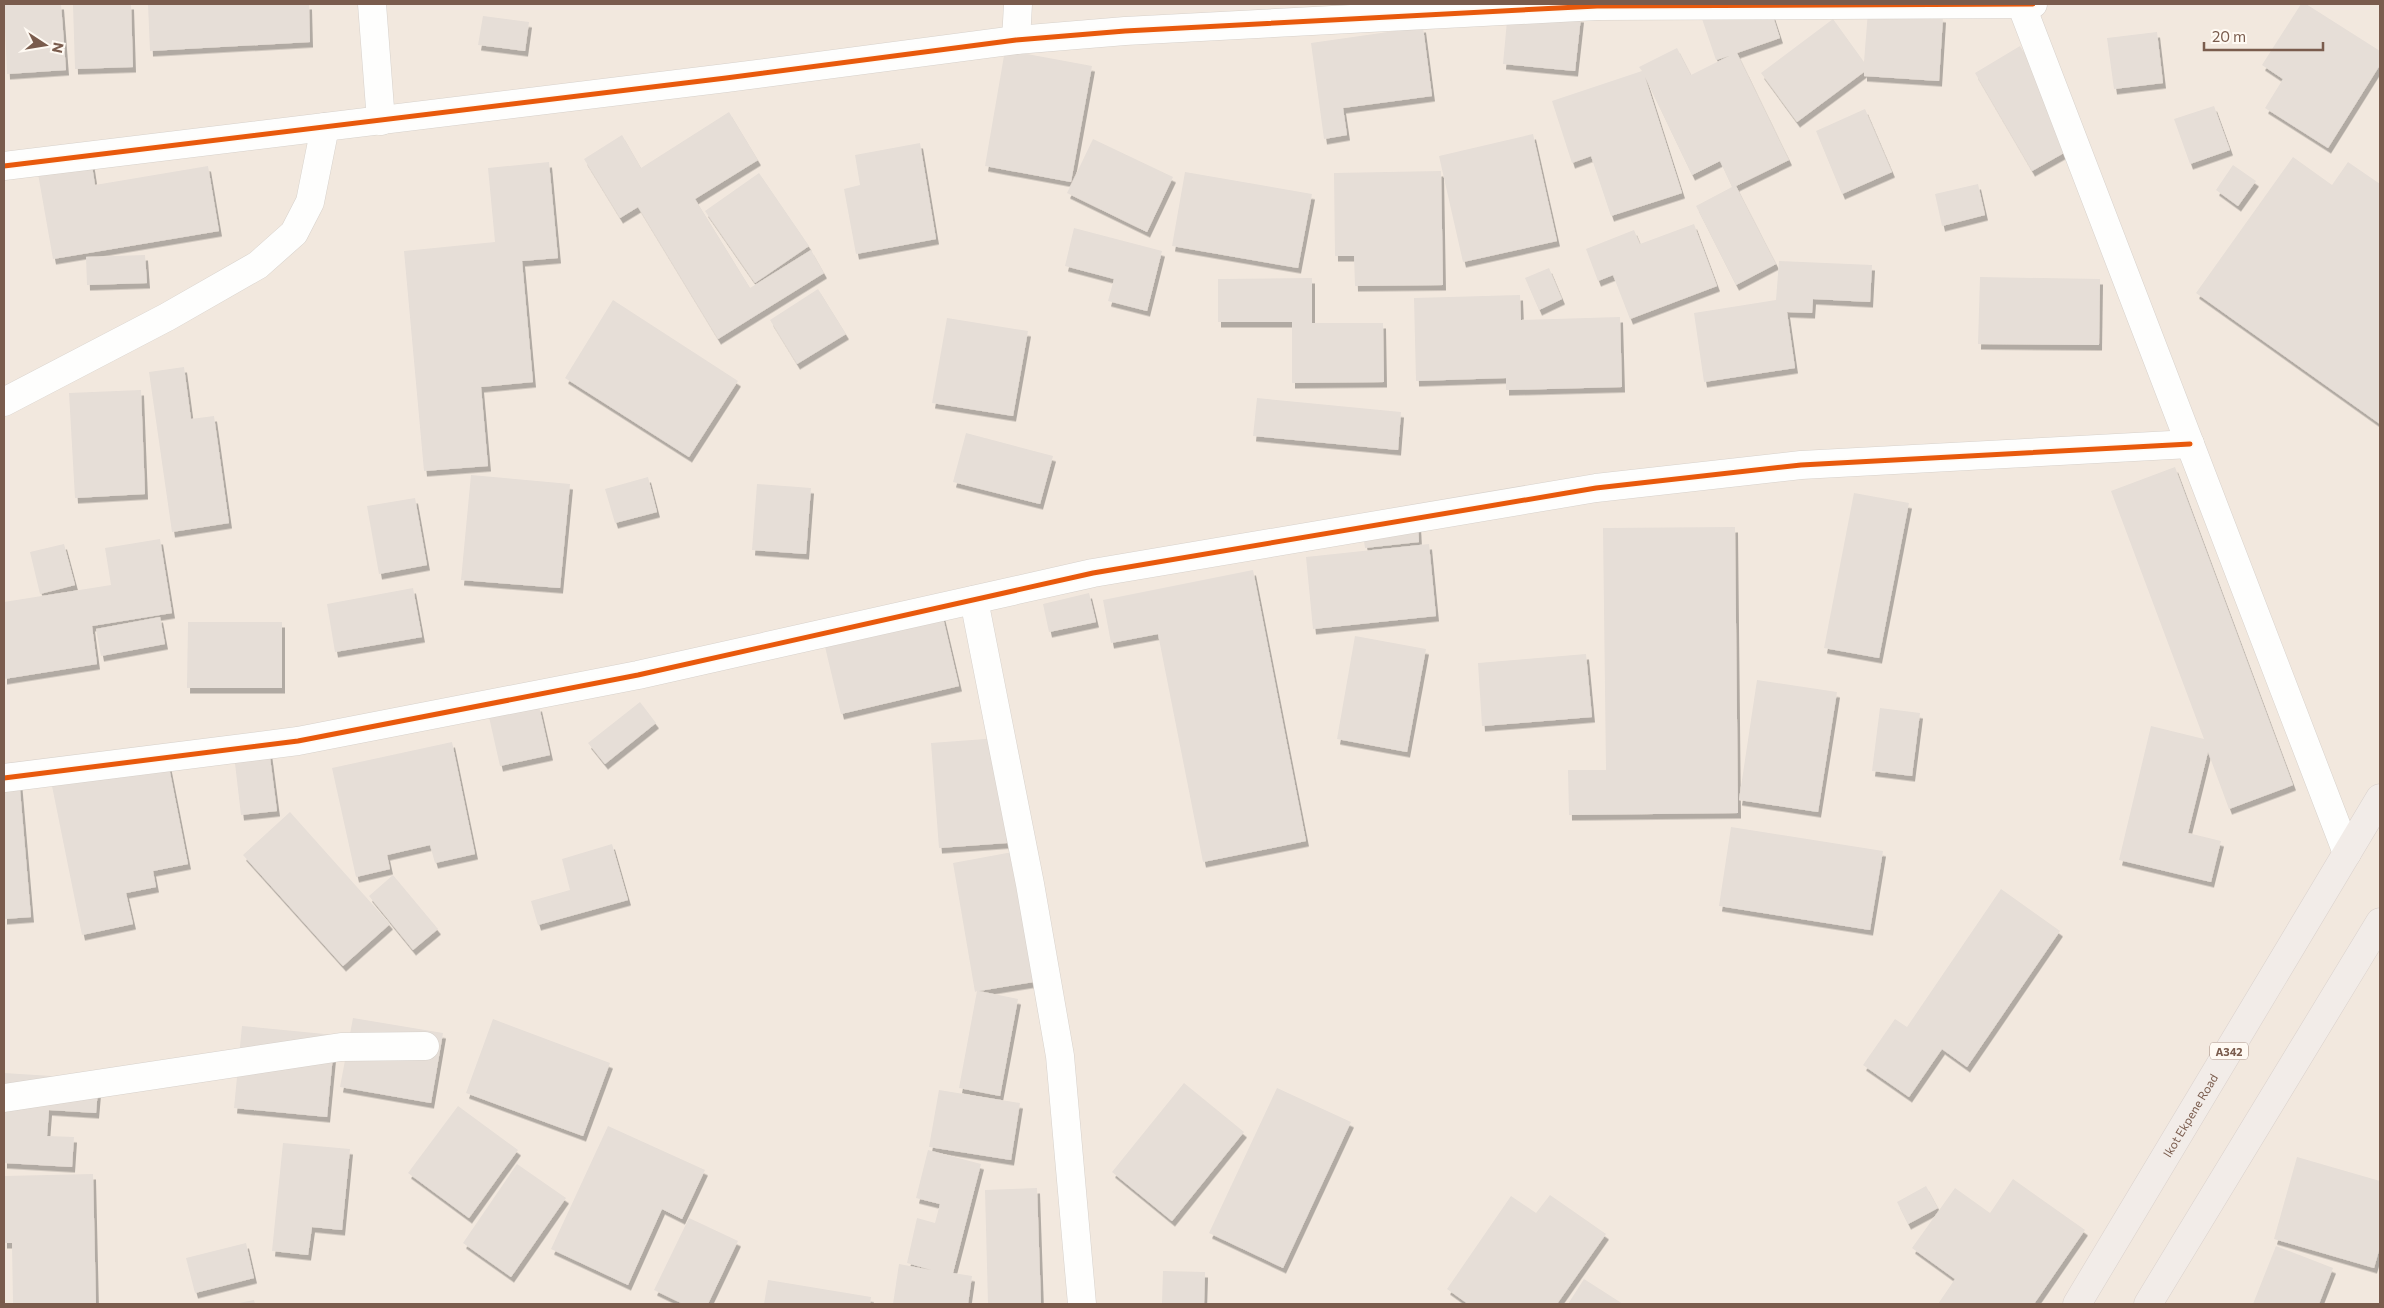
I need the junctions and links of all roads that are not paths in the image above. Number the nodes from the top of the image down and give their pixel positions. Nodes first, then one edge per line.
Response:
1 (372, 4) edge
2 (1018, 4) edge
3 (2021, 4) edge
4 (2033, 4) edge
5 (1016, 40) junction
6 (381, 120) junction
7 (325, 127) junction
8 (4, 166) edge
9 (4, 402) edge
10 (2190, 444) junction
11 (974, 600) junction
12 (4, 778) edge
13 (2380, 798) edge
14 (2347, 853) junction
15 (2380, 922) edge
16 (425, 1046) dead end
17 (4, 1098) edge
18 (1082, 1304) edge
19 (2077, 1304) edge
20 (2148, 1304) edge

1 - 6 street
2 - 5 street
3 - 4 street
3 - 5 street
3 - 10 street
5 - 6 street
6 - 7 street
7 - 8 street
7 - 9 street
10 - 11 street
10 - 14 street
11 - 12 street
11 - 18 street
13 - 14 highway, Ikot Ekpene Road / A342
14 - 19 highway, Ikot Ekpene Road / A342
15 - 20 highway
16 - 17 street

